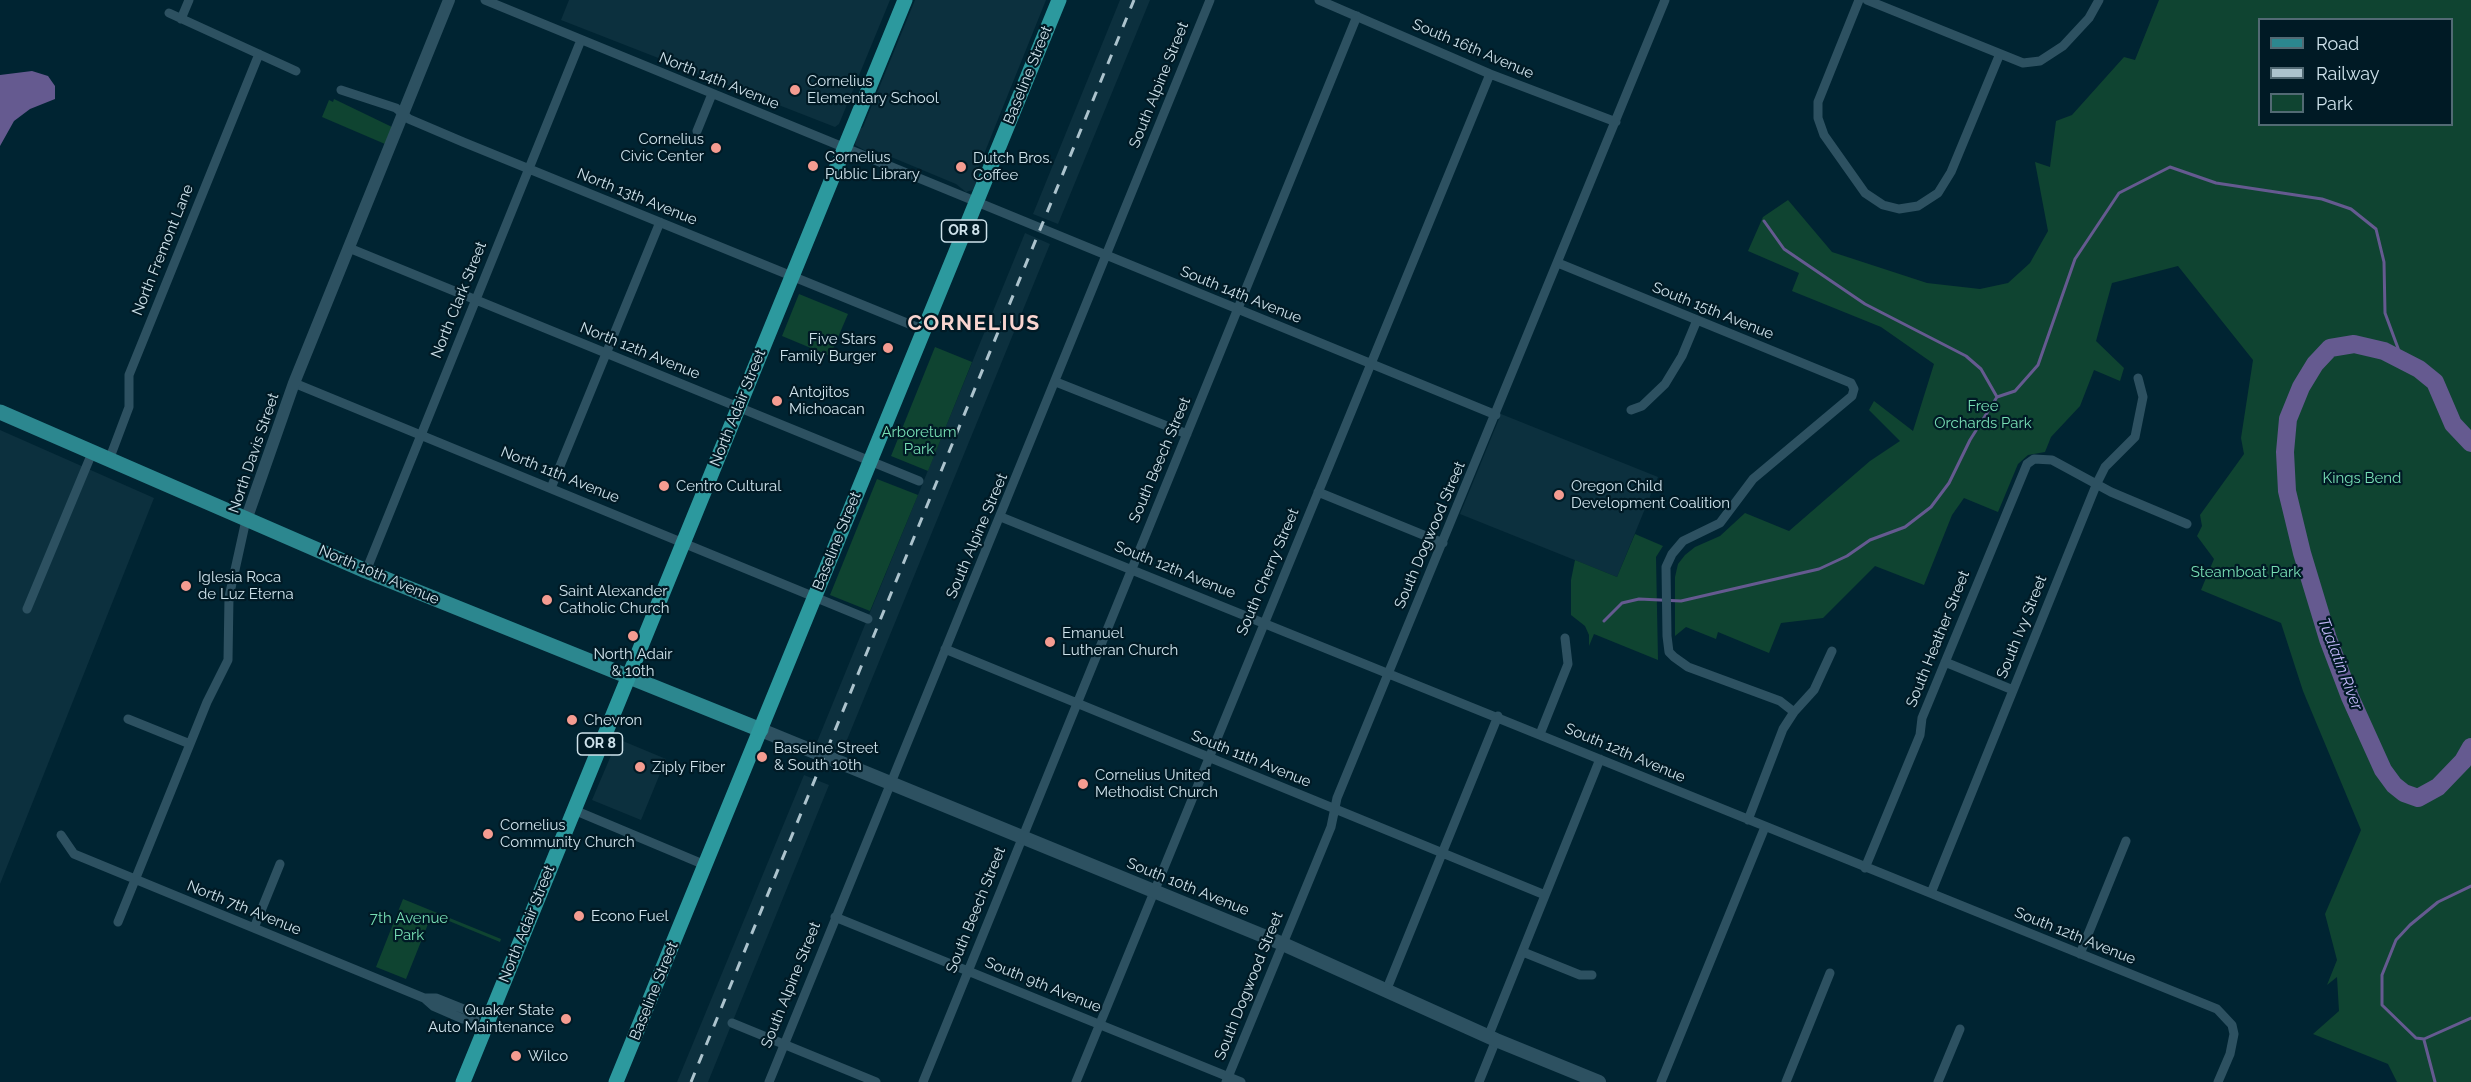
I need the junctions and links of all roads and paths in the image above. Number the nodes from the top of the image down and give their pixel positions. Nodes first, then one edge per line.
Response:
1 (189, 0) edge
2 (449, 0) edge
3 (485, 0) edge
4 (905, 0) edge
5 (1059, 0) edge
6 (1210, 0) edge
7 (1319, 0) edge
8 (1665, 0) edge
9 (1859, 0) edge
10 (1867, 0) edge
11 (2098, 0) edge
12 (169, 14) dead end
13 (1357, 16) junction
14 (181, 19) junction
15 (580, 40) junction
16 (259, 54) junction
17 (1999, 56) junction
18 (296, 71) dead end
19 (1490, 74) junction
20 (341, 90) dead end
21 (712, 94) junction
22 (402, 114) junction
23 (1616, 122) junction
24 (697, 131) dead end
25 (844, 148) junction
26 (528, 169) junction
27 (976, 202) junction
28 (660, 222) junction
29 (349, 248) junction
30 (1107, 256) junction
31 (1558, 263) junction
32 (792, 276) junction
33 (475, 300) junction
34 (1238, 310) junction
35 (1697, 320) junction
36 (924, 330) junction
37 (607, 354) junction
38 (1369, 363) junction
39 (2138, 378) dead end
40 (1056, 382) junction
41 (294, 383) junction
42 (739, 407) junction
43 (1631, 410) dead end
44 (0, 412) edge
45 (1496, 415) junction
46 (420, 434) junction
47 (1187, 434) junction
48 (92, 453) junction
49 (108, 460) junction
50 (870, 461) junction
51 (919, 481) dead end
52 (2097, 483) junction
53 (551, 488) junction
54 (1318, 492) junction
55 (1001, 517) junction
56 (246, 520) junction
57 (2187, 524) dead end
58 (684, 542) junction
59 (1443, 543) junction
60 (1131, 569) junction
61 (366, 571) junction
62 (814, 597) junction
63 (27, 609) dead end
64 (868, 619) dead end
65 (1263, 622) junction
66 (1565, 638) dead end
67 (945, 649) junction
68 (1832, 651) dead end
69 (1945, 662) junction
70 (1389, 673) junction
71 (628, 677) junction
72 (2013, 690) junction
73 (1077, 704) junction
74 (1794, 712) junction
75 (1498, 716) junction
76 (128, 719) dead end
77 (761, 730) junction
78 (1540, 734) junction
79 (190, 744) junction
80 (1207, 758) junction
81 (1600, 759) junction
82 (890, 784) junction
83 (1334, 809) junction
84 (574, 810) junction
85 (1748, 820) junction
86 (1765, 827) junction
87 (61, 835) dead end
88 (1022, 838) junction
89 (2127, 841) dead end
90 (1443, 854) junction
91 (280, 864) dead end
92 (705, 865) junction
93 (1865, 868) junction
94 (135, 880) junction
95 (1153, 891) junction
96 (1931, 893) junction
97 (1545, 896) junction
98 (835, 917) junction
99 (118, 922) dead end
100 (254, 928) junction
101 (1283, 944) junction
102 (1523, 952) junction
103 (2080, 954) junction
104 (968, 971) junction
105 (1830, 973) dead end
106 (1592, 975) dead end
107 (1386, 991) junction
108 (480, 1022) junction
109 (732, 1023) dead end
110 (1099, 1024) junction
111 (1960, 1029) dead end
112 (1492, 1039) junction
113 (783, 1044) junction
114 (1227, 1079) edge
115 (463, 1082) edge
116 (616, 1082) edge
117 (769, 1082) edge
118 (876, 1082) edge
119 (922, 1082) edge
120 (1076, 1082) edge
121 (1241, 1082) edge
122 (1479, 1082) edge
123 (1599, 1082) edge
124 (1661, 1082) edge
125 (1786, 1082) edge
126 (1938, 1082) edge
127 (2218, 1082) edge

1 - 14 street
2 - 22 street, North Davis Street
3 - 15 street, North 14th Avenue
4 - 25 highway, North Adair Street / OR 8
5 - 27 highway, Baseline Street / OR 8
6 - 30 street, South Alpine Street
7 - 13 street, South 16th Avenue
8 - 23 street, South Dogwood Street
9 - 17 street
10 - 17 street
11 - 17 street
12 - 14 street
13 - 19 street, South 16th Avenue
13 - 34 street, South Beech Street
14 - 16 street
15 - 21 street, North 14th Avenue
15 - 26 street, North Clark Street
16 - 18 street
16 - 49 street, North Fremont Lane
19 - 23 street, South 16th Avenue
19 - 38 street, South Cherry Street
20 - 22 street, North 13th Avenue
21 - 24 street
21 - 25 street, North 14th Avenue
22 - 26 street, North 13th Avenue
22 - 29 street, North Davis Street
23 - 31 street, South Dogwood Street
25 - 27 street, North 14th Avenue
25 - 32 highway, North Adair Street / OR 8
26 - 28 street, North 13th Avenue
26 - 33 street, North Clark Street
27 - 30 street, South 14th Avenue
27 - 36 highway, Baseline Street / OR 8
28 - 32 street, North 13th Avenue
28 - 37 street
29 - 33 street, North 12th Avenue
29 - 41 street, North Davis Street
30 - 34 street, South 14th Avenue
30 - 40 street, South Alpine Street
31 - 35 street, South 15th Avenue
31 - 45 street, South Dogwood Street
32 - 36 street, North 13th Avenue
32 - 42 highway, North Adair Street / OR 8
33 - 37 street, North 12th Avenue
33 - 46 street, North Clark Street
34 - 38 street, South 14th Avenue
34 - 47 street, South Beech Street
35 - 43 street
35 - 74 street, South 15th Avenue
36 - 50 highway, Baseline Street / OR 8
37 - 42 street, North 12th Avenue
37 - 53 street
38 - 45 street, South 14th Avenue
38 - 54 street, South Cherry Street
39 - 52 street, South Ivy Street
40 - 47 street
40 - 55 street, South Alpine Street
41 - 46 street, North 11th Avenue
41 - 56 street, North Davis Street
42 - 50 street, North 12th Avenue
42 - 58 highway, North Adair Street / OR 8
44 - 48 main road, North 10th Avenue
45 - 59 street, South Dogwood Street
46 - 53 street, North 11th Avenue
46 - 61 street, North Clark Street
47 - 60 street, South Beech Street
48 - 49 main road, North 10th Avenue
48 - 63 street
49 - 56 main road, North 10th Avenue
50 - 51 street, North 12th Avenue
50 - 62 highway, Baseline Street / OR 8
52 - 57 street
52 - 69 street, South Heather Street
52 - 72 street, South Ivy Street
53 - 58 street, North 11th Avenue
54 - 59 street
54 - 65 street, South Cherry Street
55 - 60 street, South 12th Avenue
55 - 67 street, South Alpine Street
56 - 61 main road, North 10th Avenue
56 - 79 street, North Davis Street
58 - 62 street, North 11th Avenue
58 - 71 highway, North Adair Street / OR 8
59 - 70 street, South Dogwood Street
60 - 65 street, South 12th Avenue
60 - 73 street, South Beech Street
61 - 71 main road, North 10th Avenue
62 - 64 street
62 - 77 highway, Baseline Street / OR 8
65 - 70 street, South 12th Avenue
65 - 80 street, South Cherry Street
66 - 78 street
67 - 73 street, South 11th Avenue
67 - 82 street, South Alpine Street
68 - 74 street
69 - 72 street
69 - 93 street, South Heather Street
70 - 75 street, South 12th Avenue
70 - 83 street, South Dogwood Street
71 - 77 main road, North 10th Avenue
71 - 84 highway, North Adair Street / OR 8
72 - 96 street, South Ivy Street
73 - 80 street, South 11th Avenue
73 - 88 street, South Beech Street
74 - 85 street
75 - 78 street, South 12th Avenue
75 - 90 street
76 - 79 street
77 - 82 main road, South 10th Avenue
77 - 92 highway, Baseline Street / OR 8
78 - 81 street, South 12th Avenue
79 - 94 street, North Davis Street
80 - 83 street, South 11th Avenue
80 - 95 street, South Cherry Street
81 - 85 street, South 12th Avenue
81 - 97 street
82 - 88 main road, South 10th Avenue
82 - 98 street, South Alpine Street
83 - 90 street, South 11th Avenue
83 - 101 street, South Dogwood Street
84 - 92 street
84 - 108 highway, North Adair Street / OR 8
85 - 86 street, South 12th Avenue
86 - 93 street, South 12th Avenue
86 - 124 street
87 - 94 street, North 7th Avenue
88 - 95 main road, South 10th Avenue
88 - 104 street, South Beech Street
89 - 103 street
90 - 97 street, South 11th Avenue
90 - 107 street
91 - 100 street
92 - 116 highway, Baseline Street / OR 8
93 - 96 street, South 12th Avenue
94 - 99 street, North Davis Street
94 - 100 street, North 7th Avenue
95 - 101 main road, South 10th Avenue
95 - 110 street, South Cherry Street
96 - 103 street, South 12th Avenue
97 - 102 street
98 - 104 street, South 9th Avenue
98 - 113 street, South Alpine Street
100 - 108 street, North 7th Avenue
101 - 107 main road, South 10th Avenue
101 - 114 street, South Dogwood Street
102 - 106 street
102 - 112 street
103 - 127 street, South 12th Avenue
104 - 110 street, South 9th Avenue
104 - 119 street, South Beech Street
105 - 125 street
107 - 112 main road, South 10th Avenue
108 - 115 highway, North Adair Street / OR 8
109 - 113 street
110 - 114 street, South 9th Avenue
110 - 120 street, South Cherry Street
111 - 126 street
112 - 122 street
112 - 123 main road, South 10th Avenue
113 - 117 street, South Alpine Street
113 - 118 street
114 - 121 street, South 9th Avenue

